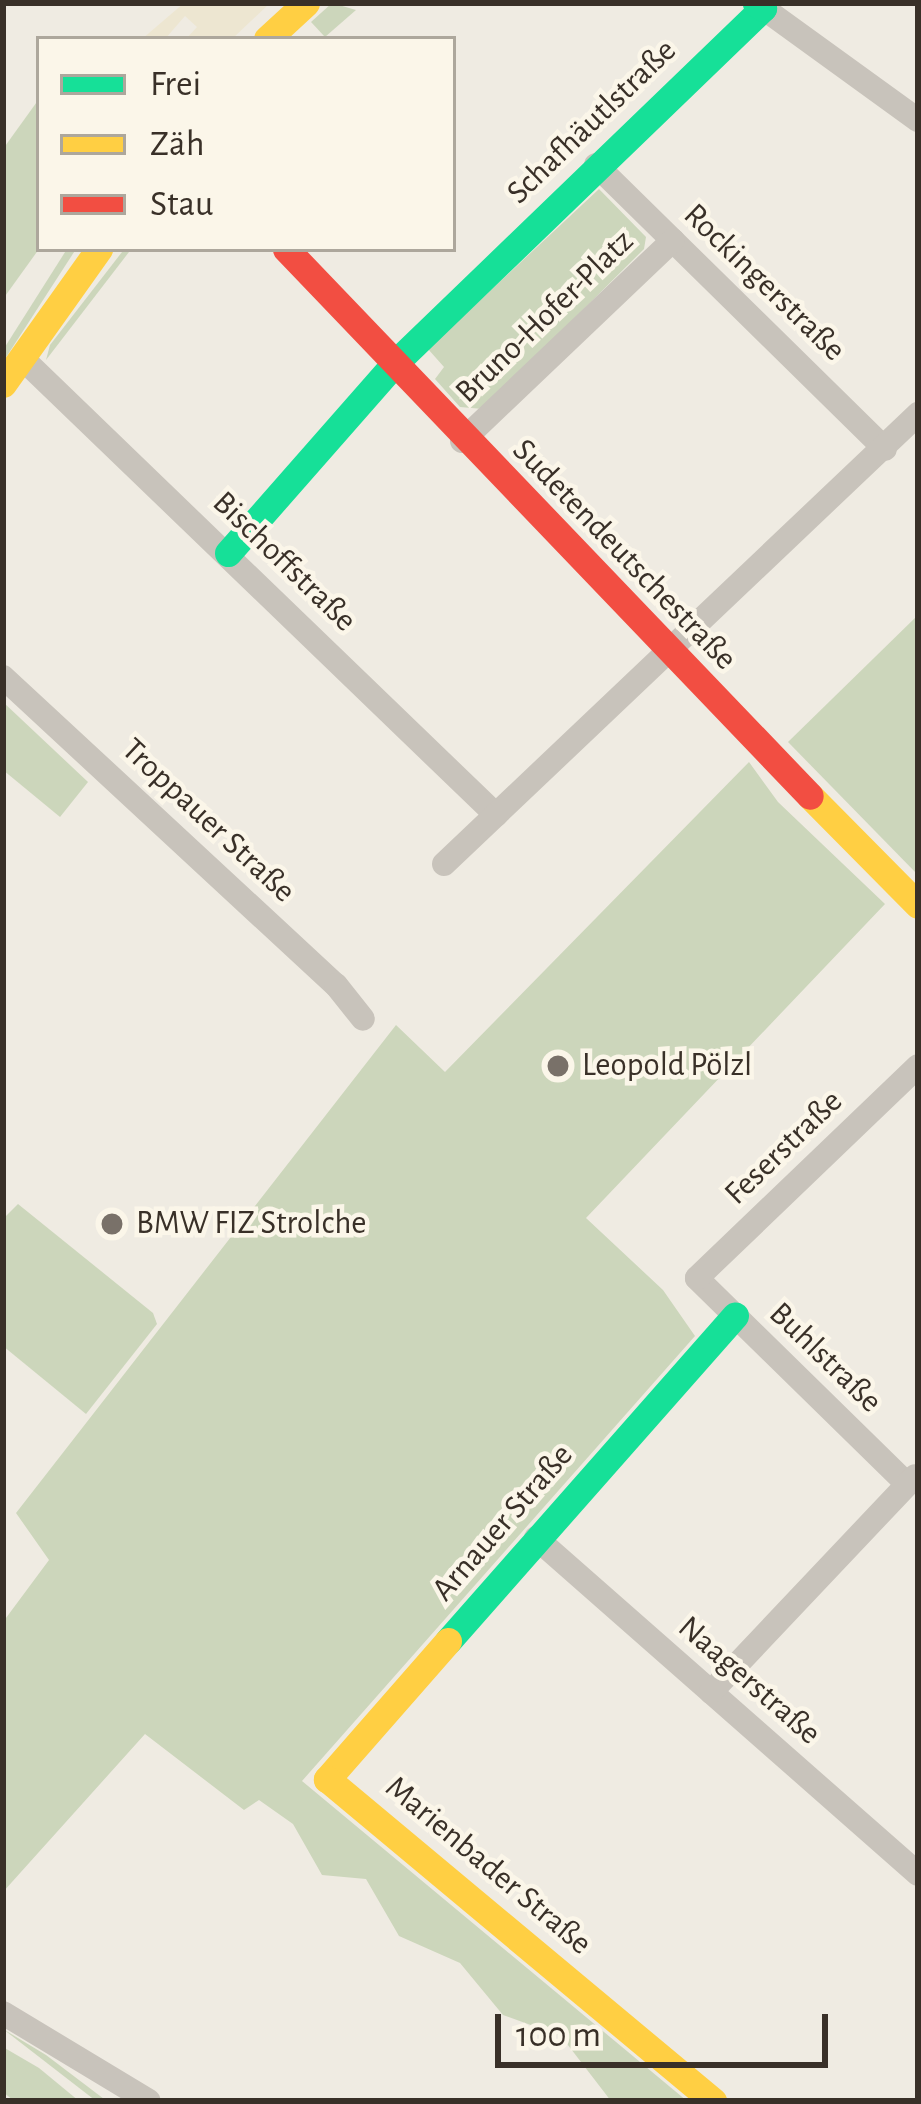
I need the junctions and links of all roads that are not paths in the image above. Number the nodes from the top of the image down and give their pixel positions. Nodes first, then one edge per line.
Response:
1 (306, 3) edge
2 (759, 6) edge
3 (270, 36) edge
4 (918, 120) edge
5 (596, 165) junction
6 (673, 240) junction
7 (97, 252) edge
8 (289, 252) edge
9 (23, 359) junction
10 (394, 364) junction
11 (3, 384) edge
12 (918, 414) edge
13 (463, 441) junction
14 (885, 449) junction
15 (228, 553) junction
16 (671, 654) junction
17 (3, 677) edge
18 (496, 815) junction
19 (444, 864) dead end
20 (918, 905) edge
21 (363, 1019) dead end
22 (918, 1066) edge
23 (697, 1278) joint
24 (735, 1316) junction
25 (912, 1479) edge
26 (536, 1538) junction
27 (711, 1693) junction
28 (327, 1779) joint
29 (918, 1874) edge
30 (3, 2013) edge
31 (149, 2101) edge
32 (713, 2101) edge

1 - 3 street
2 - 4 street
2 - 5 street, Schafhäutlstraße
5 - 6 street, Rockingerstraße
5 - 10 street, Schafhäutlstraße
6 - 13 street, Bruno-Hofer-Platz
6 - 14 street, Rockingerstraße
7 - 9 street
8 - 10 street, Sudetendeutschestraße
9 - 11 street
9 - 15 street, Bischoffstraße
10 - 13 street, Sudetendeutschestraße
10 - 15 street, Schafhäutlstraße
12 - 14 street
13 - 16 street, Sudetendeutschestraße
14 - 16 street
15 - 18 street, Bischoffstraße
16 - 18 street
16 - 20 street, Sudetendeutschestraße
17 - 21 street, Troppauer Straße
18 - 19 street
22 - 23 street, Feserstraße
23 - 24 street, Buhlstraße
24 - 25 street, Buhlstraße
24 - 26 street, Arnauer Straße
25 - 27 street
26 - 27 street, Naagerstraße
26 - 28 street, Arnauer Straße
27 - 29 street, Naagerstraße
28 - 32 street, Marienbader Straße
30 - 31 street

